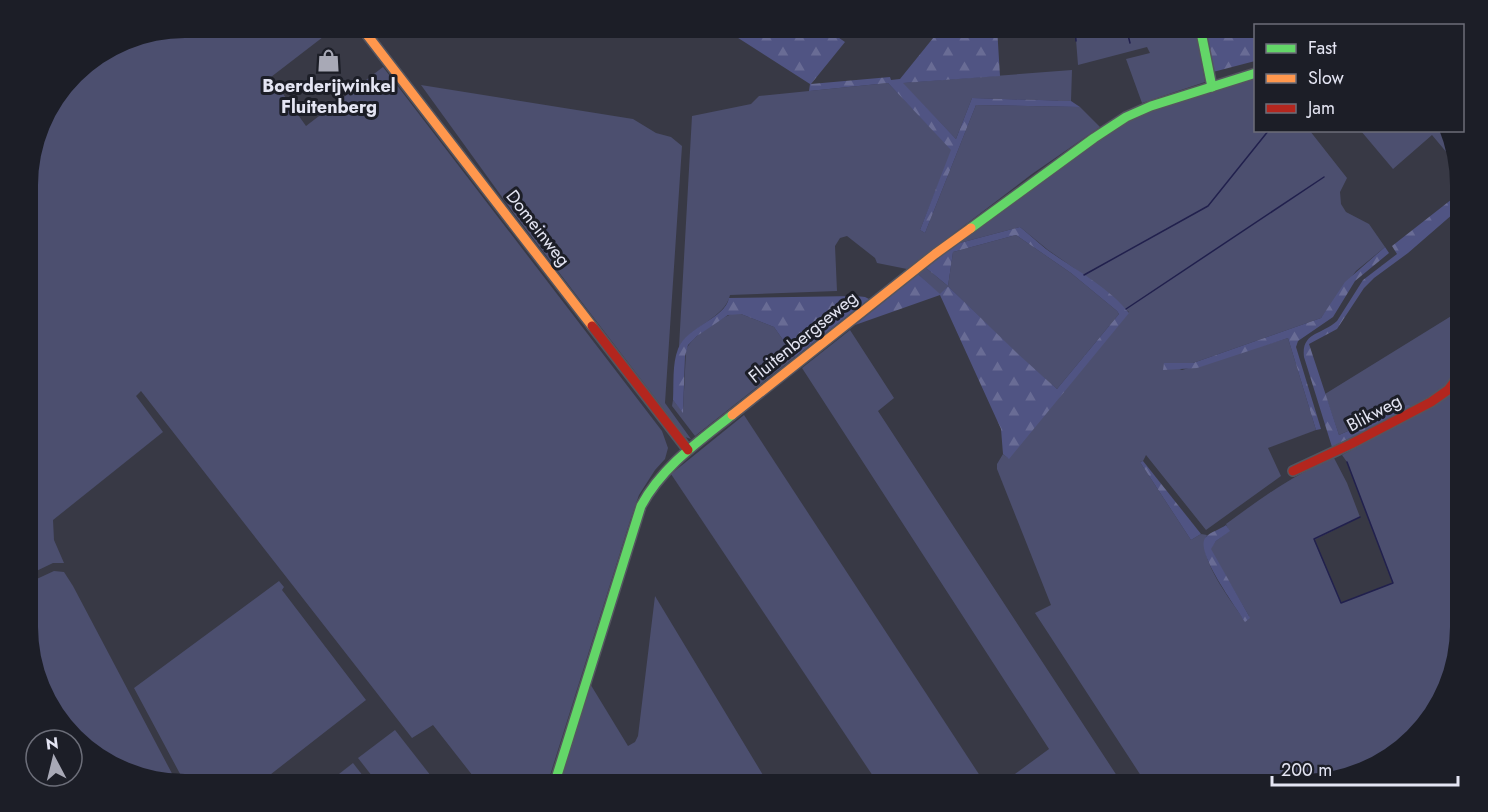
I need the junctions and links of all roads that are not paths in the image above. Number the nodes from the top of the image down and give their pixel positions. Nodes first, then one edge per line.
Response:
1 (370, 38) edge
2 (1202, 38) edge
3 (1254, 74) edge
4 (1212, 87) junction
5 (1450, 388) edge
6 (688, 450) junction
7 (1293, 471) dead end
8 (557, 774) edge

1 - 6 street, Domeinweg
2 - 4 street
3 - 4 street, Fluitenbergseweg
4 - 6 street, Fluitenbergseweg
5 - 7 street, Blikweg
6 - 8 street, Fluitenbergseweg

